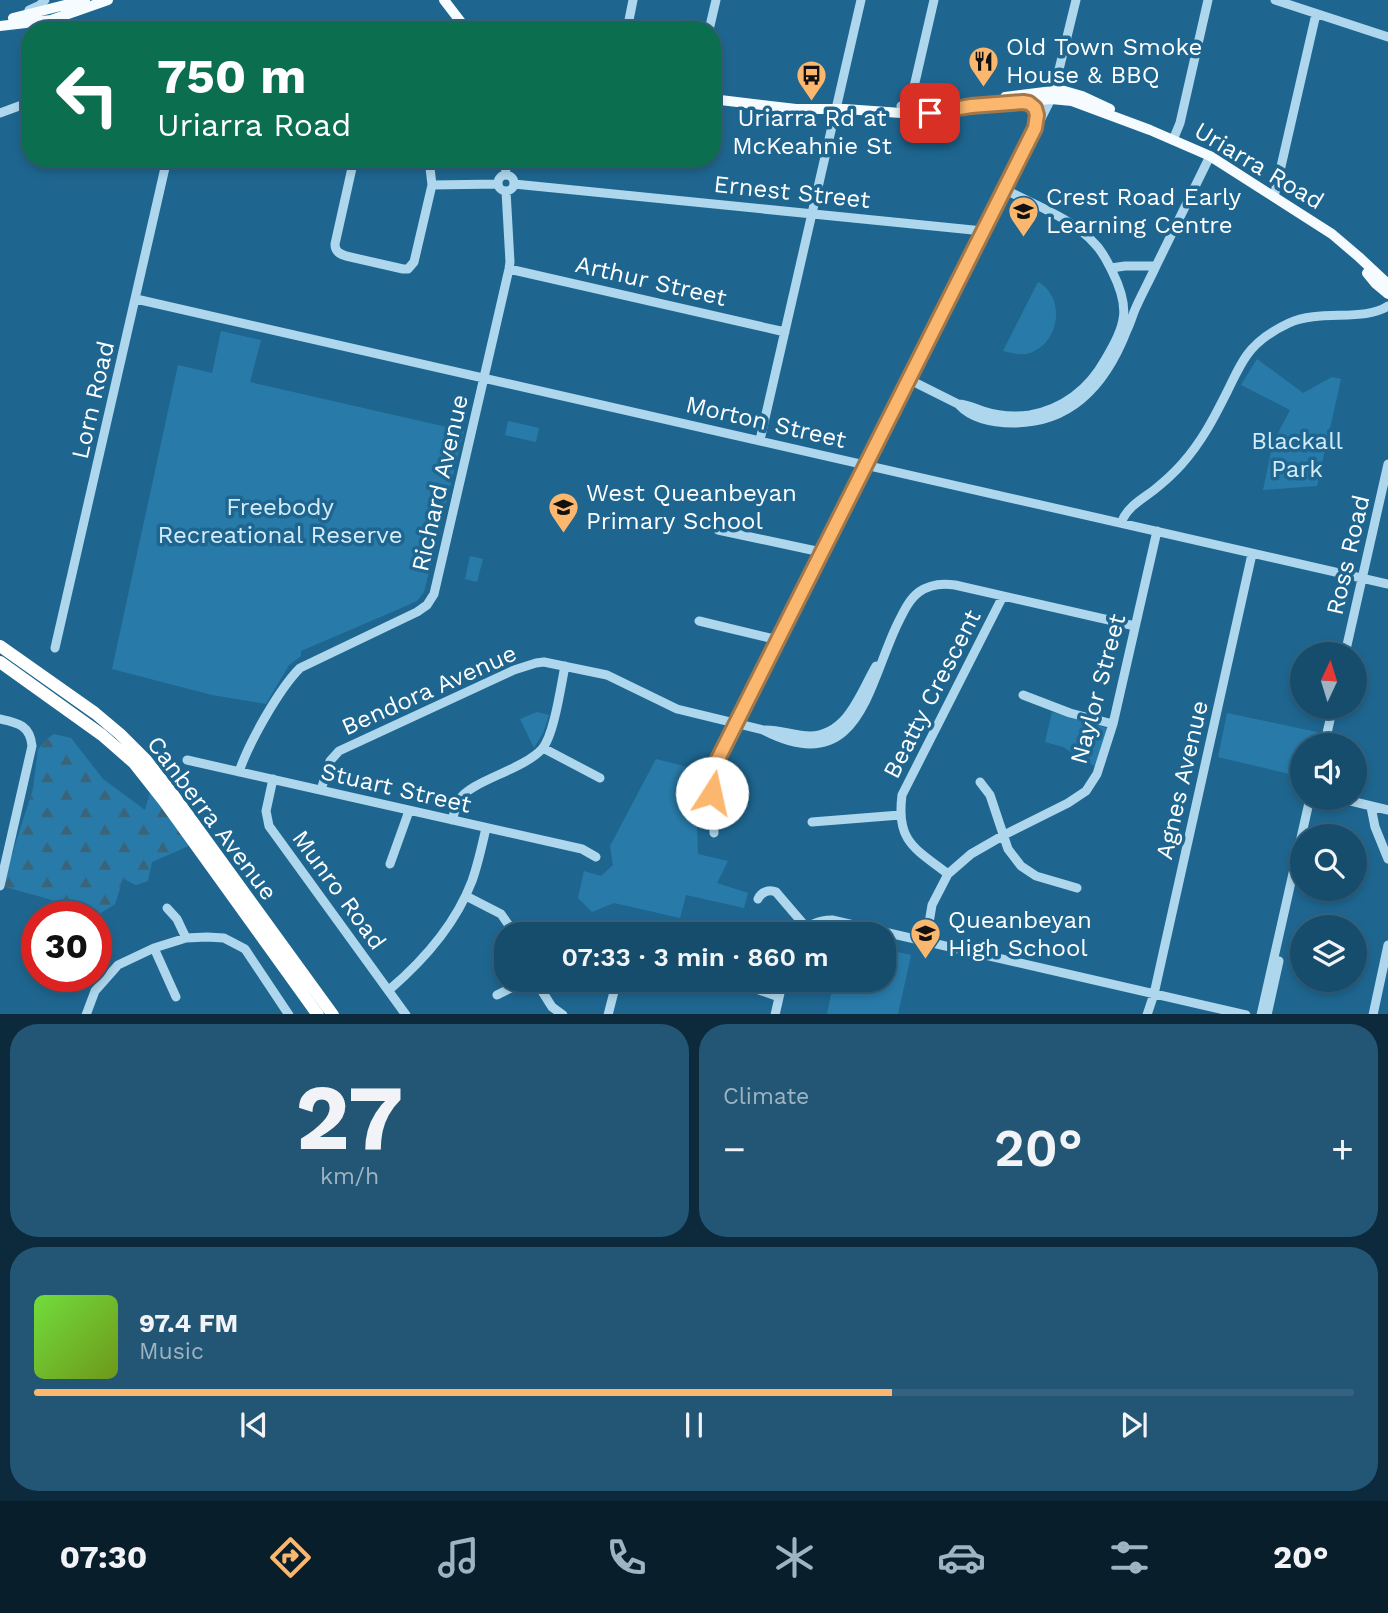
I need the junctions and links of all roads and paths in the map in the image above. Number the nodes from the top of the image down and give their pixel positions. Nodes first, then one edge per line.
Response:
1 (45, 0) edge
2 (85, 0) edge
3 (108, 0) edge
4 (444, 0) edge
5 (633, 0) edge
6 (716, 0) edge
7 (861, 0) edge
8 (934, 0) edge
9 (1076, 0) edge
10 (1208, 0) edge
11 (1275, 0) edge
12 (65, 7) edge
13 (1316, 14) junction
14 (21, 21) edge
15 (27, 21) edge
16 (460, 21) edge
17 (629, 21) edge
18 (711, 21) edge
19 (3, 22) edge
20 (1388, 37) edge
21 (913, 91) junction
22 (1052, 94) junction
23 (721, 100) edge
24 (1023, 102) junction
25 (21, 105) edge
26 (901, 106) junction
27 (971, 106) junction
28 (924, 107) junction
29 (840, 109) junction
30 (949, 109) junction
31 (0, 113) edge
32 (1035, 128) junction
33 (1173, 140) junction
34 (1210, 156) junction
35 (165, 168) edge
36 (352, 168) edge
37 (430, 168) edge
38 (506, 168) edge
39 (506, 175) junction
40 (498, 184) junction
41 (514, 184) junction
42 (432, 185) junction
43 (1004, 189) junction
44 (506, 191) junction
45 (1274, 197) junction
46 (812, 213) junction
47 (983, 231) junction
48 (1103, 253) junction
49 (1134, 266) junction
50 (1156, 266) junction
51 (1111, 268) junction
52 (509, 269) junction
53 (1385, 289) edge
54 (136, 299) junction
55 (1136, 306) junction
56 (1388, 306) edge
57 (1378, 311) junction
58 (1125, 317) junction
59 (785, 332) junction
60 (484, 378) junction
61 (908, 379) junction
62 (958, 404) junction
63 (760, 440) junction
64 (1388, 464) edge
65 (866, 465) junction
66 (1121, 523) junction
67 (719, 530) dead end
68 (1157, 531) junction
69 (821, 552) junction
70 (1252, 554) junction
71 (1363, 578) junction
72 (1388, 584) edge
73 (1003, 596) junction
74 (699, 621) dead end
75 (1135, 626) junction
76 (778, 640) junction
77 (1348, 642) edge
78 (0, 646) edge
79 (55, 648) dead end
80 (0, 662) edge
81 (565, 666) junction
82 (1023, 695) dead end
83 (0, 719) edge
84 (736, 722) junction
85 (1113, 724) junction
86 (543, 748) junction
87 (187, 760) dead end
88 (239, 772) junction
89 (600, 778) dead end
90 (273, 779) junction
91 (980, 782) dead end
92 (321, 790) junction
93 (1367, 806) edge
94 (1371, 807) junction
95 (409, 810) junction
96 (1309, 810) edge
97 (1388, 810) edge
98 (900, 815) junction
99 (452, 820) junction
100 (812, 822) dead end
101 (486, 828) junction
102 (713, 834) dead end
103 (1004, 835) junction
104 (596, 857) dead end
105 (1388, 859) edge
106 (4, 861) edge
107 (390, 864) dead end
108 (948, 874) junction
109 (0, 886) edge
110 (1077, 888) dead end
111 (466, 896) junction
112 (758, 899) dead end
113 (1292, 901) edge
114 (167, 908) dead end
115 (507, 922) edge
116 (803, 922) edge
117 (817, 922) edge
118 (841, 922) edge
119 (896, 934) edge
120 (186, 938) junction
121 (926, 941) junction
122 (1388, 944) edge
123 (154, 948) junction
124 (389, 990) junction
125 (503, 992) edge
126 (543, 992) edge
127 (614, 992) edge
128 (765, 992) edge
129 (780, 992) edge
130 (1154, 994) junction
131 (497, 995) dead end
132 (176, 997) dead end
133 (779, 997) junction
134 (86, 1014) edge
135 (289, 1014) edge
136 (318, 1014) edge
137 (333, 1014) edge
138 (406, 1014) edge
139 (563, 1014) edge
140 (608, 1014) edge
141 (775, 1014) edge
142 (1147, 1014) edge
143 (1246, 1014) edge
144 (1261, 1014) edge
145 (1267, 1014) edge
146 (1373, 1014) edge

1 - 19 street
2 - 12 main road
3 - 12 main road
4 - 16 main road
5 - 17 street
6 - 18 street
7 - 29 street
8 - 21 street
9 - 22 street
10 - 33 street
11 - 13 street
12 - 15 main road
13 - 20 street
13 - 45 street
14 - 19 main road
21 - 26 street
21 - 28 street
22 - 24 main road, Uriarra Road
22 - 27 main road, Uriarra Road
22 - 32 street
22 - 33 main road, Uriarra Road
23 - 29 main road, Uriarra Road
24 - 27 main road, Uriarra Road
24 - 32 street
25 - 31 street
26 - 28 main road, Uriarra Road
26 - 29 main road, Uriarra Road
27 - 30 main road, Uriarra Road
28 - 30 main road, Uriarra Road
29 - 30 main road, Uriarra Road
29 - 46 street
32 - 43 street
33 - 34 main road, Uriarra Road
34 - 45 main road, Uriarra Road
34 - 50 street
35 - 54 street, Lorn Road
36 - 42 street
37 - 42 street
38 - 39 street
39 - 40 street
39 - 41 street
40 - 42 street
40 - 44 street
41 - 44 street
41 - 46 street, Ernest Street
43 - 47 street
43 - 48 street
44 - 52 street, Richard Avenue
45 - 53 main road, Uriarra Road
46 - 47 street, Ernest Street
46 - 59 street
47 - 61 street
48 - 49 street
48 - 51 street
49 - 50 street
49 - 51 street
50 - 55 street
51 - 58 street
52 - 59 street, Arthur Street
52 - 60 street, Richard Avenue
53 - 57 street
54 - 60 street, Morton Street
54 - 79 street, Lorn Road
55 - 58 street
55 - 62 street
56 - 57 street
57 - 66 street
58 - 62 street
59 - 63 street
60 - 63 street, Morton Street
60 - 88 street, Richard Avenue
61 - 62 street
61 - 65 street
63 - 65 street, Morton Street
64 - 71 street, Ross Road
65 - 66 street, Morton Street
65 - 69 street
66 - 68 street, Morton Street
67 - 69 street
68 - 70 street, Morton Street
68 - 75 street, Naylor Street
69 - 76 street
70 - 71 street, Morton Street
70 - 130 street, Agnes Avenue
71 - 72 street, Morton Street
71 - 77 street, Ross Road
73 - 75 street, Bendora Avenue
73 - 84 street, Bendora Avenue
73 - 98 street, Beatty Crescent
74 - 76 street
75 - 85 street, Naylor Street
76 - 84 street
78 - 137 highway, Canberra Avenue
80 - 136 highway, Canberra Avenue
81 - 84 street, Bendora Avenue
81 - 86 street
81 - 92 street, Bendora Avenue
82 - 85 street
83 - 106 street
84 - 102 street
85 - 103 street, Naylor Street
86 - 89 street
86 - 99 street
87 - 88 street, Stuart Street
88 - 90 street, Stuart Street
90 - 92 street, Stuart Street
90 - 124 street, Munro Road
91 - 103 street
92 - 95 street, Stuart Street
93 - 94 street
94 - 97 street
94 - 105 street
95 - 99 street, Stuart Street
95 - 107 street
96 - 144 street
98 - 100 street
98 - 108 street, Beatty Crescent
99 - 101 street, Stuart Street
101 - 104 street, Stuart Street
101 - 111 street
103 - 108 street, Naylor Street
103 - 110 street
106 - 109 street
108 - 121 street, Naylor Street
111 - 115 street
111 - 124 street
112 - 116 street
113 - 145 street
114 - 120 street
117 - 118 street
119 - 121 street
120 - 123 street
120 - 135 street
121 - 130 street
122 - 146 street
123 - 132 street
123 - 134 street
124 - 138 street, Munro Road
125 - 131 street
126 - 139 street
127 - 140 street
128 - 133 street
129 - 133 street
130 - 142 street, Agnes Avenue
130 - 143 street
133 - 141 street

